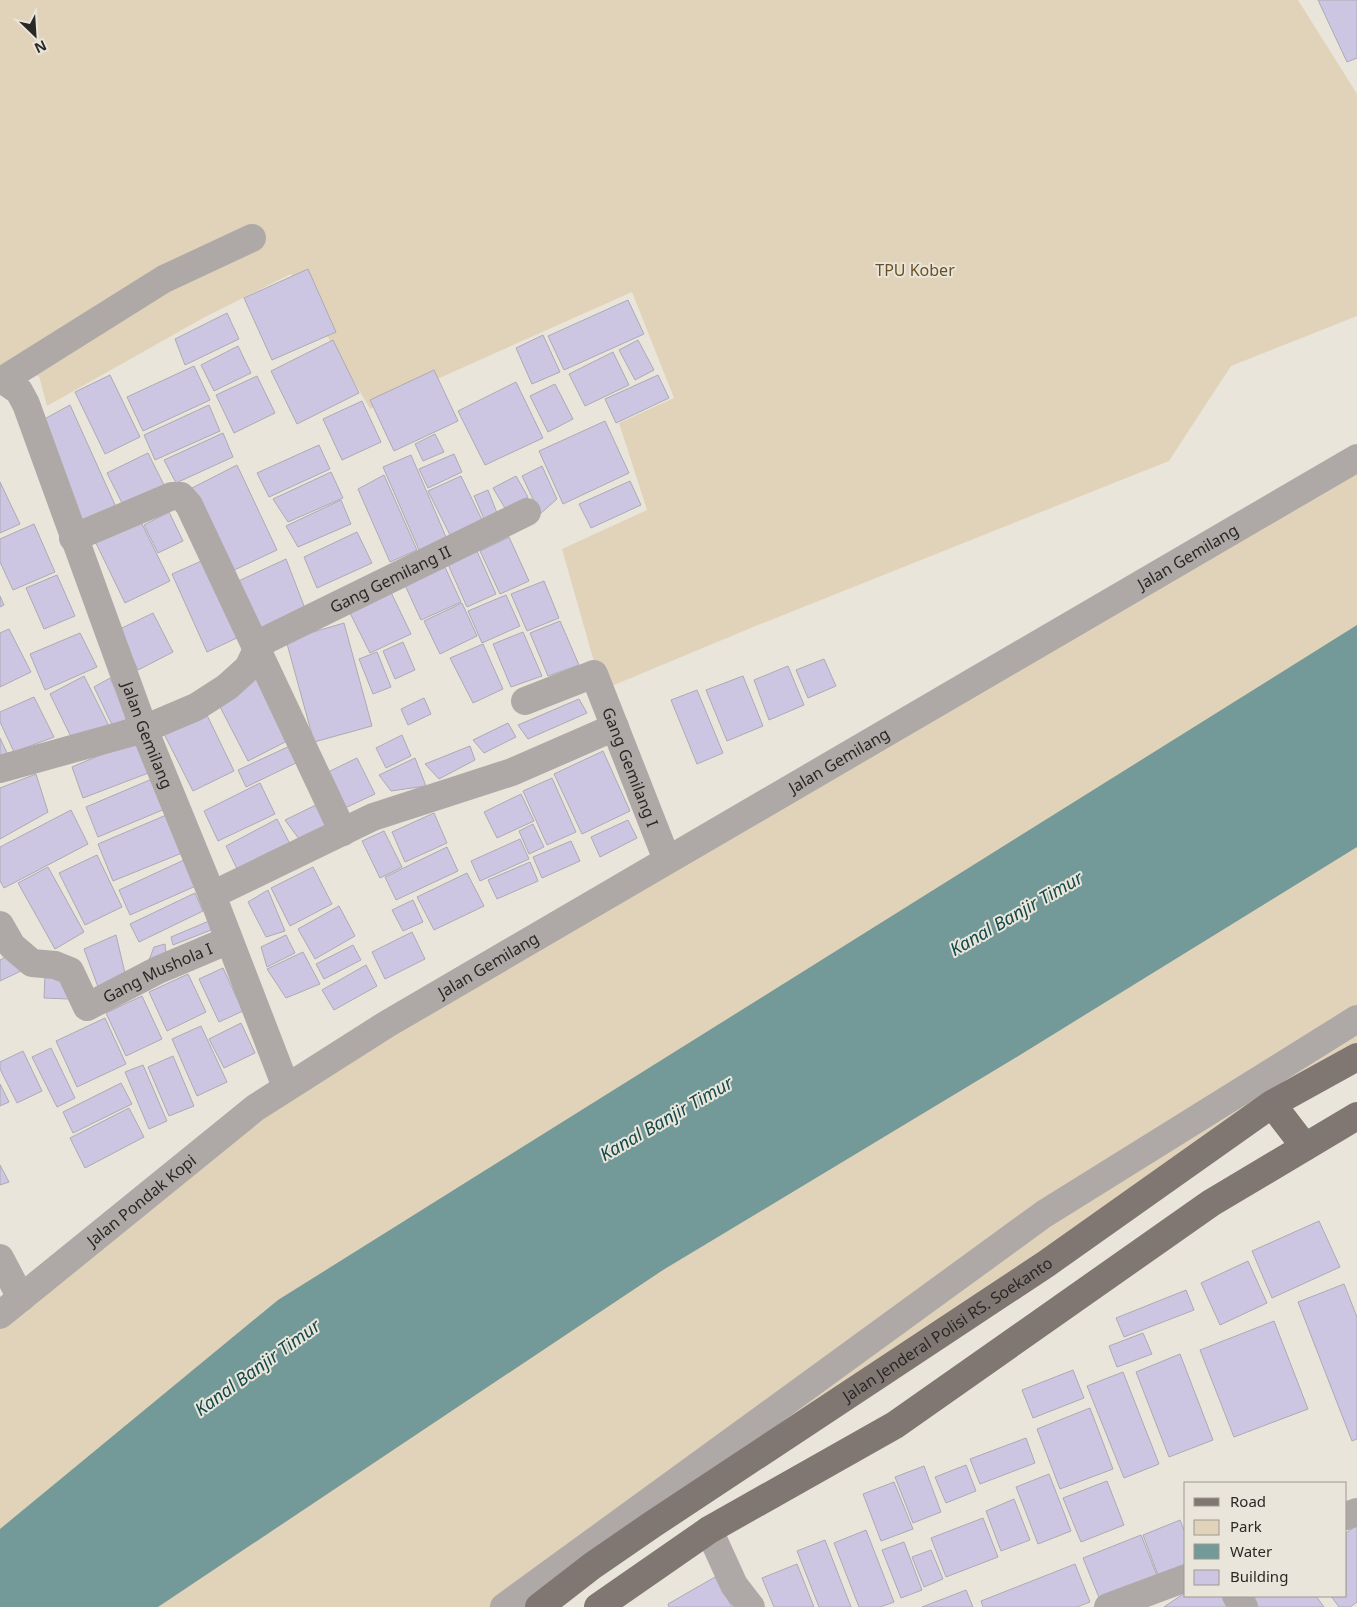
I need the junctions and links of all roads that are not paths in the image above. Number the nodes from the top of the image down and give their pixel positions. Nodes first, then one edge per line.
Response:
1 (252, 238) dead end
2 (2, 380) edge
3 (1357, 458) edge
4 (527, 512) dead end
5 (73, 538) junction
6 (257, 649) junction
7 (525, 701) dead end
8 (615, 727) junction
9 (144, 729) junction
10 (0, 769) edge
11 (343, 832) junction
12 (667, 860) junction
13 (212, 895) junction
14 (0, 925) edge
15 (229, 940) junction
16 (1357, 1019) edge
17 (1357, 1057) edge
18 (286, 1087) junction
19 (1272, 1104) junction
20 (1357, 1116) edge
21 (1305, 1147) junction
22 (0, 1258) edge
23 (21, 1298) junction
24 (0, 1316) edge
25 (709, 1530) junction
26 (1184, 1579) edge
27 (504, 1607) edge
28 (539, 1607) edge
29 (598, 1607) edge
30 (751, 1607) edge
31 (1108, 1607) edge

1 - 2 street
2 - 5 street, Jalan Gemilang
3 - 12 street, Jalan Gemilang
4 - 6 street, Gang Gemilang II
5 - 6 street
5 - 9 street, Jalan Gemilang
6 - 9 street, Gang Gemilang II
6 - 11 street
7 - 8 street, Gang Gemilang I
8 - 11 street
8 - 12 street, Gang Gemilang I
9 - 10 street, Gang Gemilang II
9 - 13 street, Jalan Gemilang
11 - 13 street
12 - 18 street, Jalan Gemilang
13 - 15 street, Jalan Gemilang
14 - 15 street, Gang Mushola I
15 - 18 street, Jalan Gemilang
16 - 27 street
17 - 19 main road, Jalan Jenderal Polisi RS. Soekanto
18 - 23 street, Jalan Pondak Kopi
19 - 21 main road
19 - 28 main road, Jalan Jenderal Polisi RS. Soekanto
20 - 21 main road
21 - 25 main road
22 - 23 street
23 - 24 street, Jalan Pondak Kopi
25 - 29 main road
25 - 30 street
26 - 31 street

